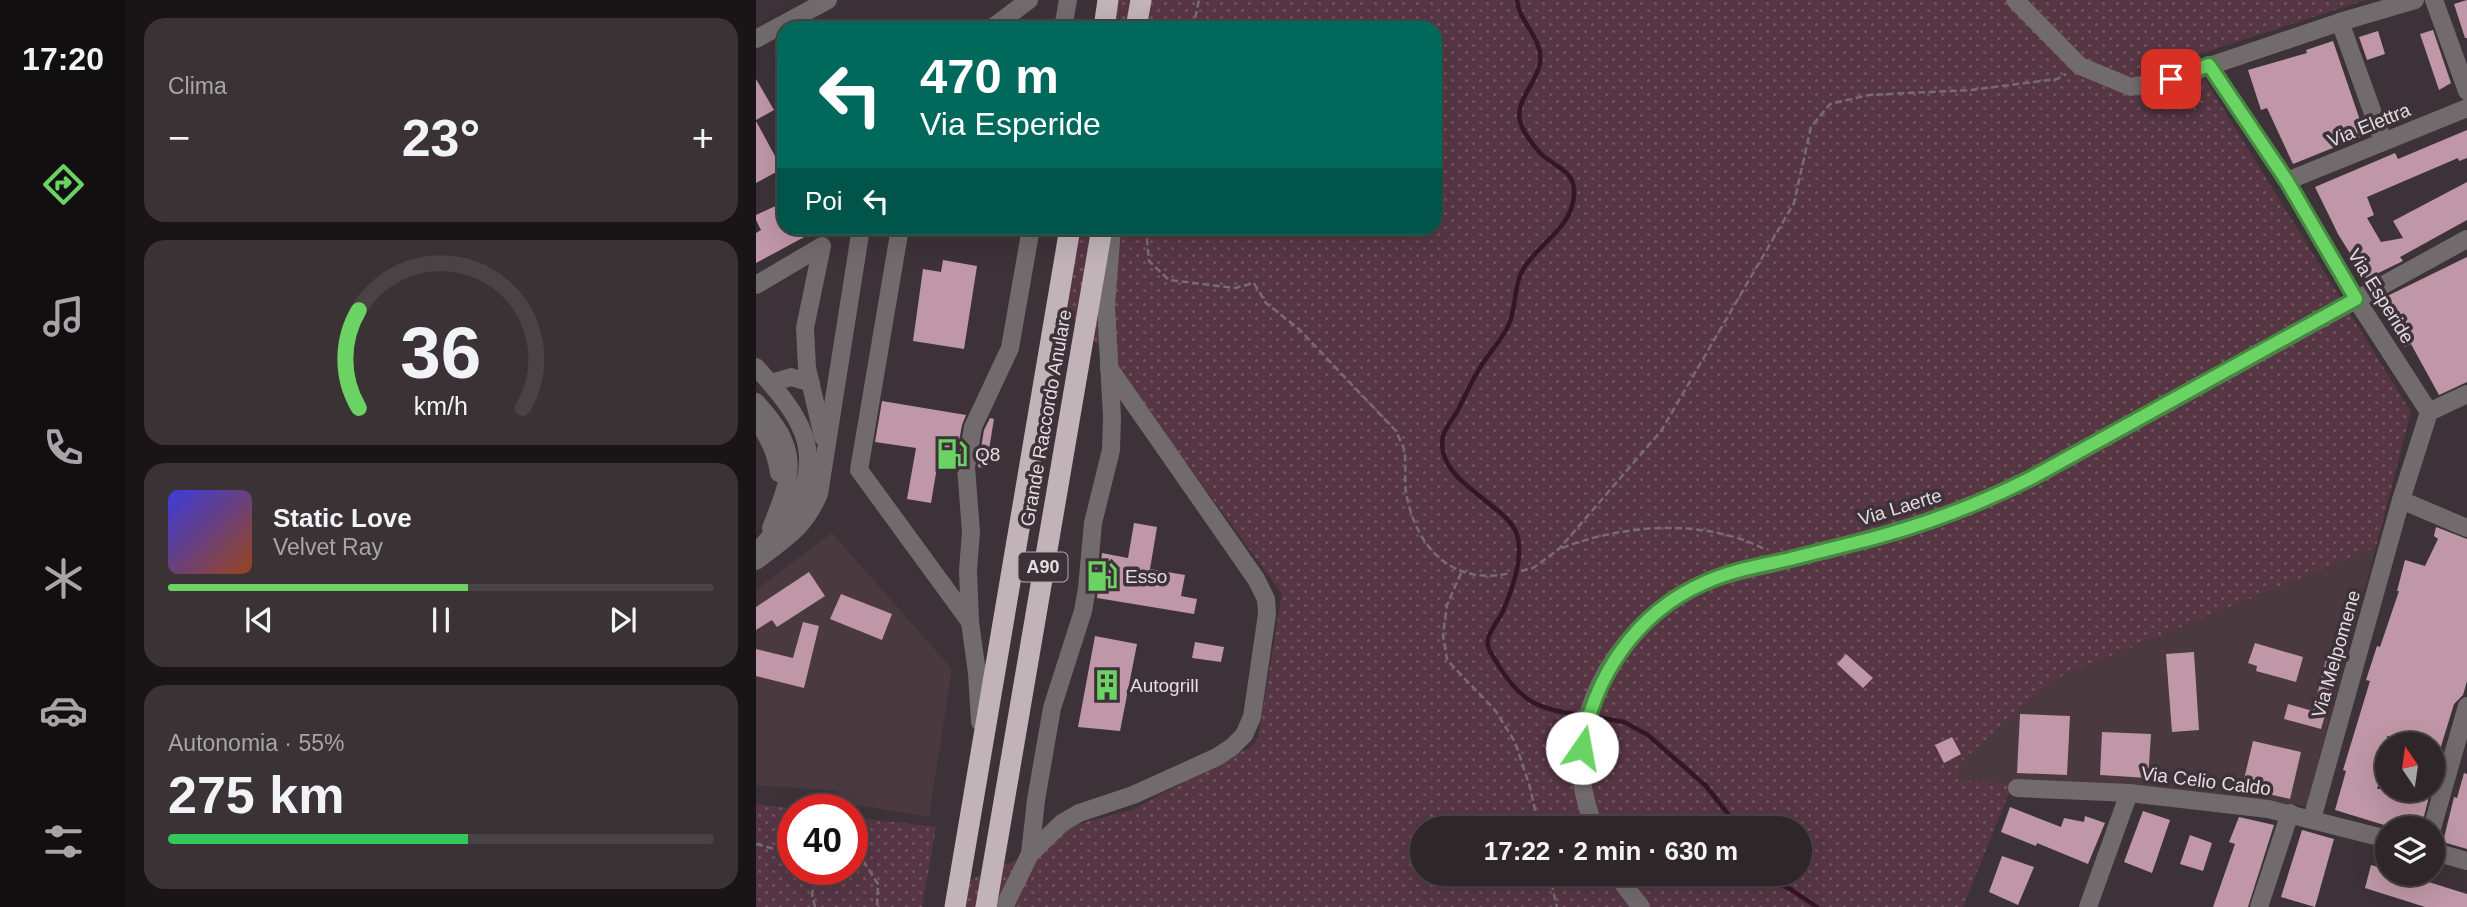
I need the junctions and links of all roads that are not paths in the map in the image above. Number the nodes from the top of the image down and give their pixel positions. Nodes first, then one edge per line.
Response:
1 (828, 0) edge
2 (1029, 0) edge
3 (1068, 0) edge
4 (1108, 0) edge
5 (1141, 0) edge
6 (2015, 0) edge
7 (2415, 0) edge
8 (2434, 0) edge
9 (789, 21) edge
10 (1001, 21) edge
11 (1064, 21) edge
12 (1105, 21) edge
13 (1137, 21) edge
14 (2340, 22) junction
15 (777, 28) edge
16 (756, 39) edge
17 (2209, 65) junction
18 (2467, 91) edge
19 (2467, 108) edge
20 (2384, 141) junction
21 (2287, 181) junction
22 (860, 235) edge
23 (899, 235) edge
24 (1030, 235) edge
25 (1069, 235) edge
26 (1101, 235) edge
27 (1111, 235) edge
28 (2467, 239) edge
29 (756, 285) edge
30 (2356, 299) junction
31 (756, 367) edge
32 (1109, 368) junction
33 (771, 383) junction
34 (811, 383) junction
35 (2467, 394) edge
36 (756, 402) edge
37 (2429, 412) junction
38 (756, 420) edge
39 (825, 448) junction
40 (2401, 500) junction
41 (2467, 527) edge
42 (760, 548) edge
43 (756, 561) edge
44 (970, 622) junction
45 (2467, 706) edge
46 (980, 761) junction
47 (2017, 788) dead end
48 (2129, 793) junction
49 (2290, 813) junction
50 (1591, 816) edge
51 (2435, 816) edge
52 (2312, 819) junction
53 (2375, 836) edge
54 (1030, 854) junction
55 (2445, 855) edge
56 (2467, 862) edge
57 (1625, 886) edge
58 (955, 907) edge
59 (986, 907) edge
60 (1004, 907) edge
61 (1641, 907) edge
62 (2088, 907) edge
63 (2259, 907) edge

1 - 9 street
2 - 10 street
3 - 11 street
4 - 12 highway
5 - 13 highway
6 - 17 street
7 - 14 street
8 - 18 street
14 - 17 street
14 - 20 street
15 - 16 street
17 - 21 street, Via Esperide
19 - 20 street, Via Elettra
20 - 21 street, Via Elettra
21 - 30 street, Via Esperide
22 - 39 street
23 - 44 street
24 - 44 street
25 - 46 highway, Grande Raccordo Anulare / A90
26 - 59 highway, Grande Raccordo Anulare / A90
27 - 32 street
28 - 30 street, Via Laerte
29 - 34 street
30 - 37 street, Via Esperide
30 - 50 street, Via Laerte
31 - 33 street
32 - 54 street
32 - 54 street
33 - 34 street
33 - 42 street
34 - 39 street
35 - 37 street
36 - 42 street
37 - 40 street
38 - 42 street
39 - 43 street
40 - 41 street
40 - 52 street, Via Melpomene
44 - 46 street
45 - 51 street
46 - 58 highway, Grande Raccordo Anulare / A90
47 - 48 street, Via Celio Caldo
48 - 49 street, Via Celio Caldo
48 - 62 street
49 - 52 street, Via Celio Caldo
49 - 63 street
52 - 53 street, Via Celio Caldo
54 - 60 street
55 - 56 street
57 - 61 street

